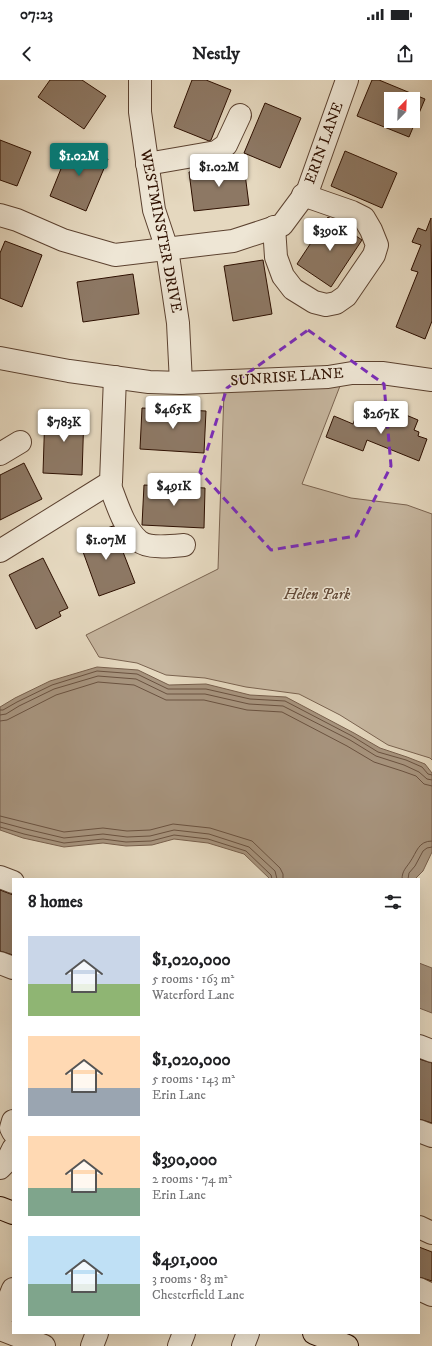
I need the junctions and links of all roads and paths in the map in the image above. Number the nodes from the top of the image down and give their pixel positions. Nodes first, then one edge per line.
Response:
1 (140, 80) edge
2 (347, 80) edge
3 (240, 115) dead end
4 (147, 164) junction
5 (303, 196) junction
6 (0, 215) edge
7 (274, 227) junction
8 (167, 249) junction
9 (0, 358) edge
10 (115, 377) junction
11 (432, 380) edge
12 (181, 383) junction
13 (20, 442) dead end
14 (0, 454) edge
15 (109, 483) junction
16 (184, 545) dead end
17 (0, 551) edge
18 (0, 877) edge
19 (12, 882) edge
20 (0, 963) edge
21 (12, 968) edge
22 (420, 1046) edge
23 (432, 1051) edge
24 (420, 1131) edge
25 (432, 1136) edge
26 (12, 1151) edge
27 (0, 1168) edge
28 (0, 1208) edge
29 (12, 1213) edge
30 (420, 1227) edge
31 (432, 1233) edge
32 (420, 1289) edge
33 (12, 1291) edge
34 (432, 1294) edge
35 (0, 1321) edge
36 (0, 1329) edge
37 (12, 1334) edge
38 (13, 1334) edge
39 (97, 1334) edge
40 (184, 1334) edge
41 (248, 1334) edge
42 (315, 1334) edge
43 (317, 1334) edge
44 (44, 1346) edge
45 (92, 1346) edge
46 (179, 1346) edge
47 (243, 1346) edge
48 (311, 1346) edge
49 (347, 1346) edge

1 - 4 street, WESTMINSTER DRIVE
2 - 5 street, ERIN LANE
3 - 4 street
4 - 8 street, WESTMINSTER DRIVE
5 - 7 street, ERIN LANE
5 - 7 street
6 - 8 street, ERIN LANE
7 - 8 street, ERIN LANE
8 - 12 street, WESTMINSTER DRIVE
9 - 10 street, SUNRISE LANE
10 - 12 street, SUNRISE LANE
10 - 15 street
11 - 12 street, SUNRISE LANE
13 - 14 street
15 - 16 street
15 - 17 street
18 - 19 street
20 - 21 street
22 - 23 street
24 - 25 street
26 - 27 street
28 - 29 main road
30 - 31 street
32 - 34 street
33 - 35 street
36 - 37 street
38 - 44 street
39 - 45 street
40 - 46 street
41 - 47 street
42 - 48 street
43 - 49 main road

